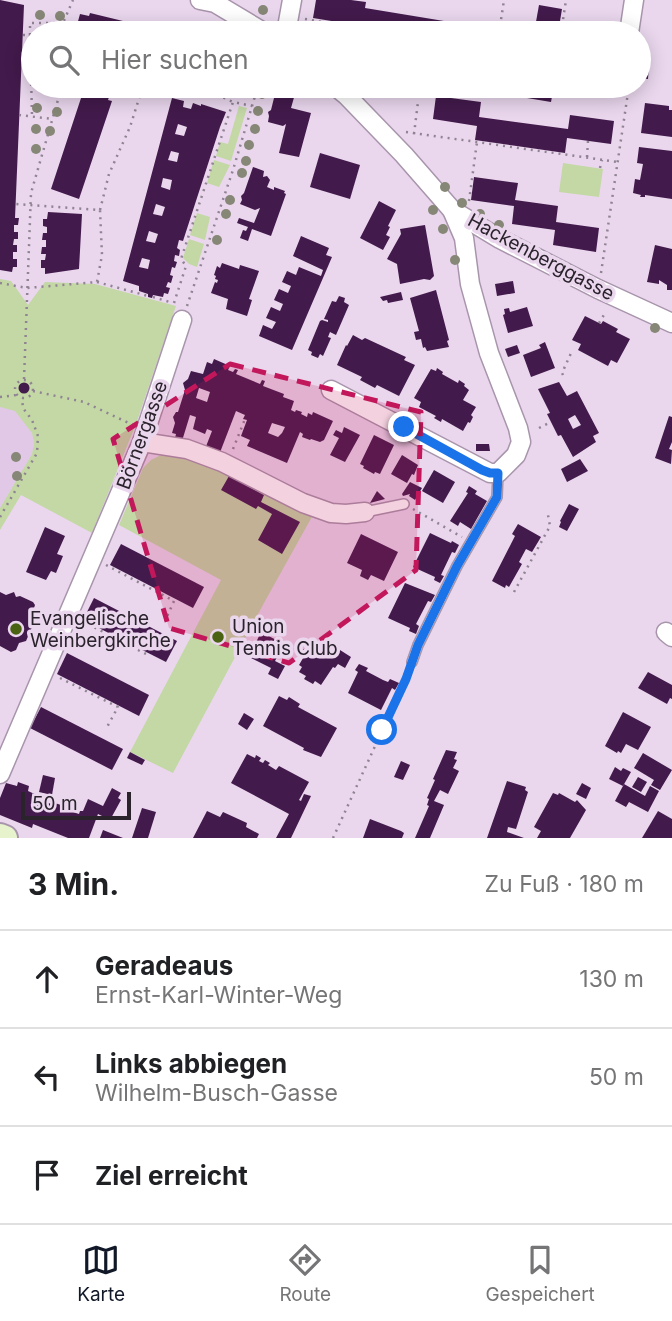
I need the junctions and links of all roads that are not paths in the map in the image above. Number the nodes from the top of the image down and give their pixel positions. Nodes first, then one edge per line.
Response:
1 (200, 0) edge
2 (634, 0) edge
3 (245, 21) edge
4 (631, 21) edge
5 (349, 98) edge
6 (459, 214) junction
7 (183, 320) road end
8 (672, 323) edge
9 (331, 390) dead end
10 (142, 442) junction
11 (498, 473) junction
12 (404, 504) road end
13 (365, 512) joint
14 (412, 662) road end
15 (0, 774) edge
16 (0, 836) edge
17 (5, 838) edge

1 - 3 street
2 - 4 street
5 - 6 street, Hackenberggasse
6 - 8 street, Hackenberggasse
6 - 11 street
7 - 10 street, Börnergasse
9 - 11 street
10 - 13 street
10 - 15 street, Börnergasse
11 - 14 lane
12 - 13 lane
16 - 17 main road

